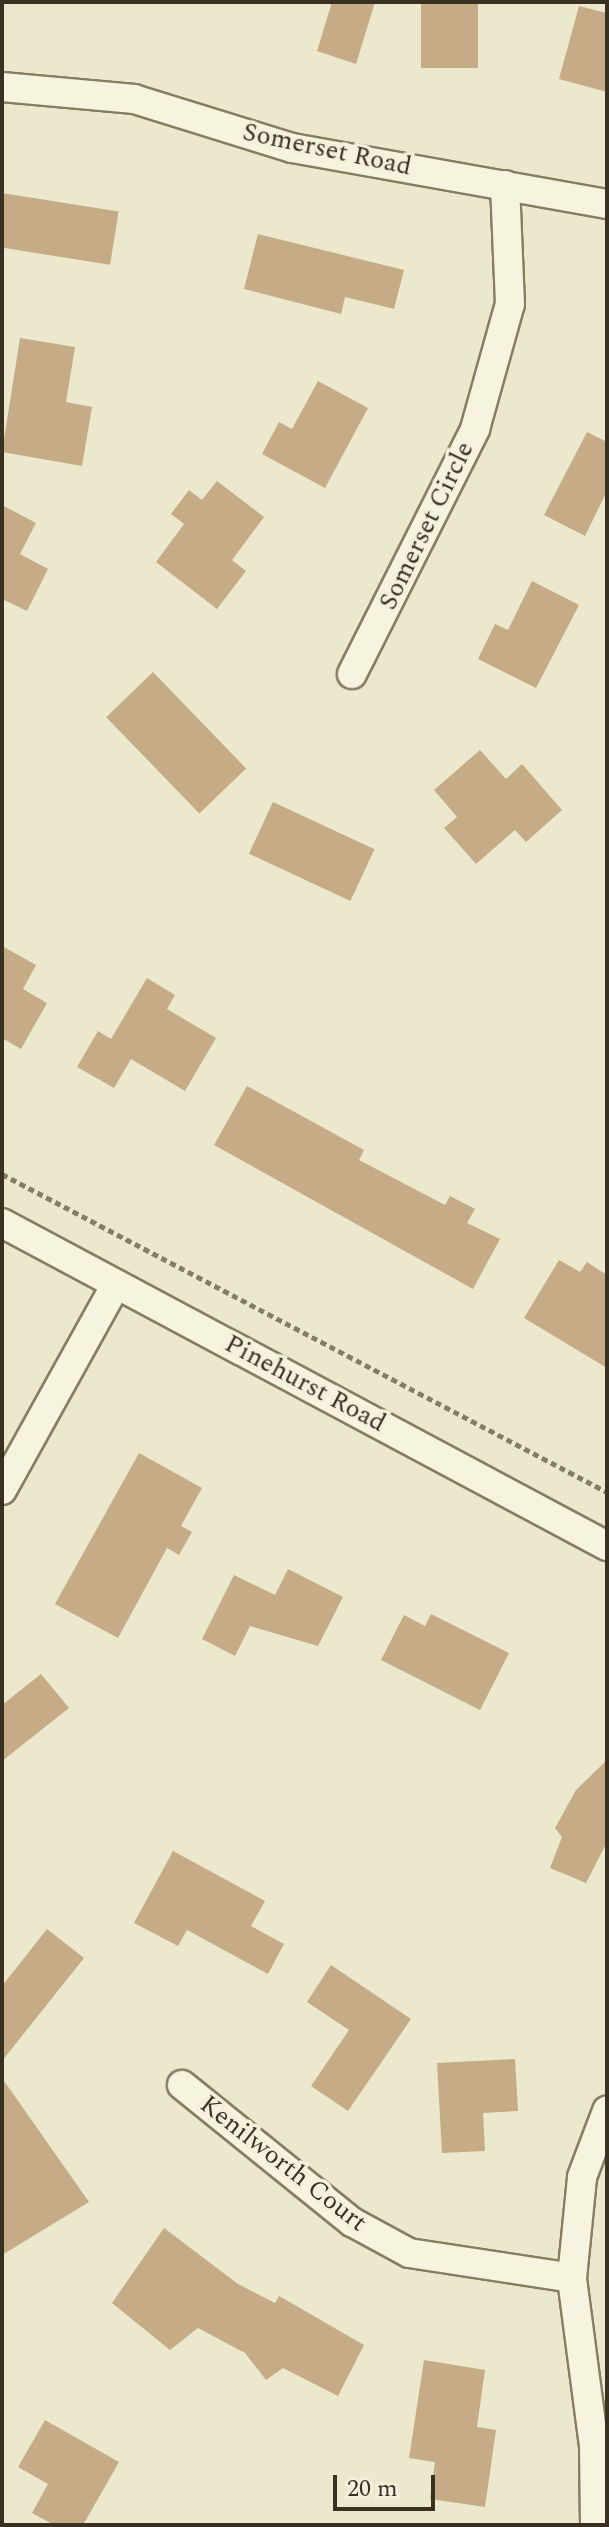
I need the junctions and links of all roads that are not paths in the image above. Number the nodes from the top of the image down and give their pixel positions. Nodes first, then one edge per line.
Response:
1 (2, 87) edge
2 (505, 185) junction
3 (607, 204) edge
4 (352, 674) dead end
5 (2, 1223) edge
6 (116, 1284) junction
7 (2, 1490) edge
8 (607, 1546) edge
9 (182, 2085) dead end
10 (607, 2111) edge
11 (572, 2278) junction
12 (595, 2525) edge

1 - 2 street, Somerset Road
2 - 3 street, Somerset Road
2 - 4 street, Somerset Circle
5 - 6 street, Pinehurst Road
6 - 7 street
6 - 8 street, Pinehurst Road
9 - 11 street, Kenilworth Court
10 - 11 street
11 - 12 street

